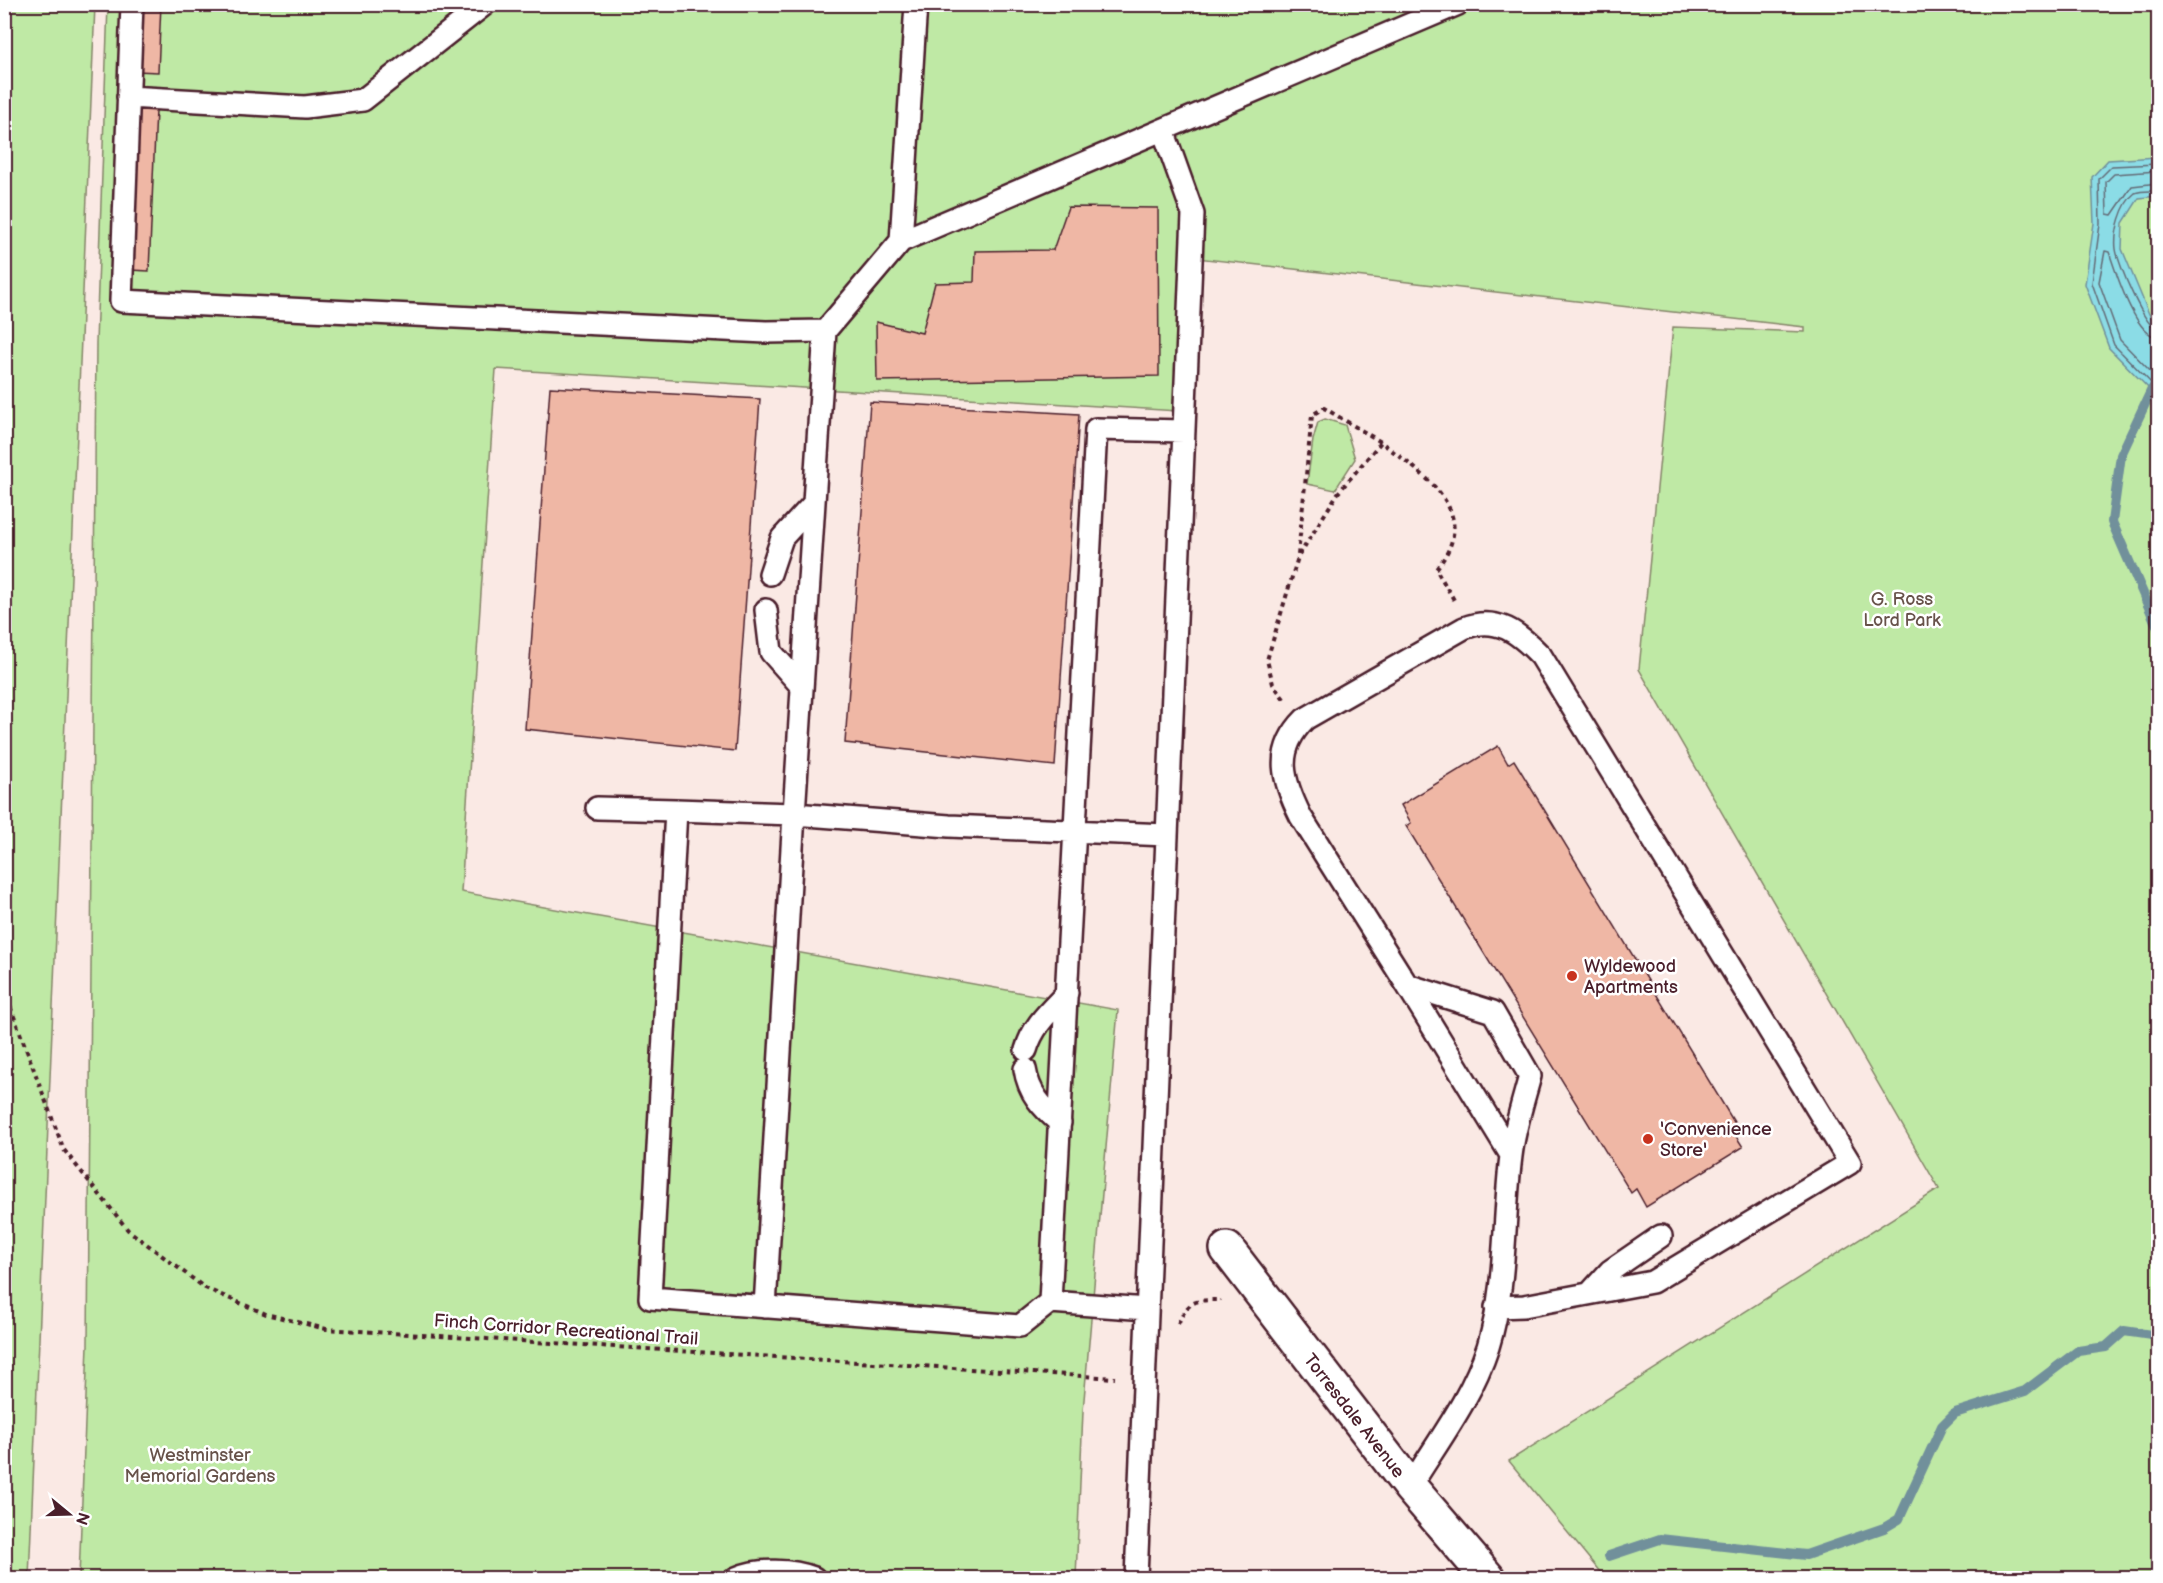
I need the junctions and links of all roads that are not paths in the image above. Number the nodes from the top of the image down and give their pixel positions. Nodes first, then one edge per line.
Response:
1 (132, 4) edge
2 (484, 4) edge
3 (915, 4) edge
4 (1458, 4) edge
5 (128, 97) junction
6 (1162, 130) junction
7 (901, 241) junction
8 (825, 331) junction
9 (1184, 431) junction
10 (814, 503) junction
11 (770, 574) dead end
12 (766, 610) dead end
13 (802, 687) junction
14 (597, 808) dead end
15 (676, 810) junction
16 (794, 814) junction
17 (1076, 831) junction
18 (1167, 835) junction
19 (1407, 985) junction
20 (1067, 993) junction
21 (1060, 1123) junction
22 (1511, 1155) junction
23 (1661, 1236) dead end
24 (1227, 1249) dead end
25 (1590, 1293) junction
26 (1050, 1302) junction
27 (765, 1307) junction
28 (1496, 1307) junction
29 (1147, 1309) junction
30 (1410, 1487) junction
31 (736, 1578) edge
32 (814, 1578) edge
33 (1136, 1578) edge
34 (1488, 1578) edge

1 - 5 lane
2 - 5 lane
3 - 7 lane
4 - 6 lane
5 - 8 lane
6 - 7 lane
6 - 9 lane
7 - 8 lane
8 - 10 lane
9 - 17 lane
9 - 18 lane
10 - 11 lane
10 - 13 lane
12 - 13 lane
13 - 16 lane
14 - 15 lane
15 - 16 lane
15 - 27 lane
16 - 17 lane
16 - 27 lane
17 - 18 lane
17 - 20 lane
18 - 29 lane
19 - 22 lane
19 - 22 lane
19 - 25 lane
20 - 21 lane
20 - 21 lane
21 - 26 lane
22 - 28 lane
23 - 25 lane
24 - 30 street, Torresdale Avenue
25 - 28 lane
26 - 27 lane
26 - 29 lane
28 - 30 lane
29 - 33 lane
30 - 34 street, Torresdale Avenue
31 - 32 lane

